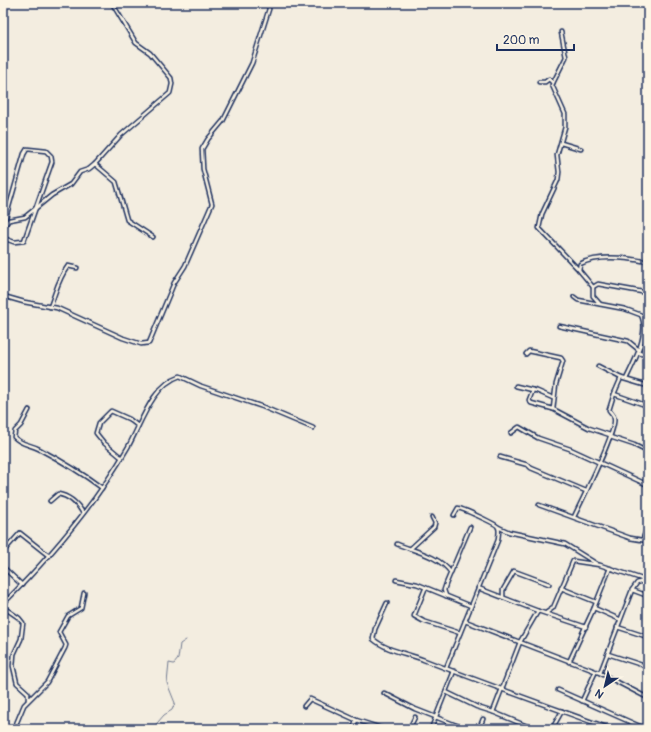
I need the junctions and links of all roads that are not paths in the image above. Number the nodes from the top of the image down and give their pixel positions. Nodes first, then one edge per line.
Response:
1 (4, 3) edge
2 (112, 3) edge
3 (268, 3) edge
4 (3, 10) edge
5 (561, 32) dead end
6 (539, 82) dead end
7 (553, 83) junction
8 (561, 143) junction
9 (581, 150) dead end
10 (95, 164) junction
11 (35, 208) junction
12 (3, 226) edge
13 (152, 236) dead end
14 (3, 238) edge
15 (648, 255) edge
16 (647, 262) edge
17 (77, 268) dead end
18 (579, 270) junction
19 (593, 287) junction
20 (648, 292) edge
21 (3, 296) edge
22 (574, 297) dead end
23 (600, 304) junction
24 (50, 307) junction
25 (559, 326) dead end
26 (639, 351) junction
27 (526, 354) dead end
28 (648, 356) edge
29 (598, 366) dead end
30 (621, 378) junction
31 (626, 379) junction
32 (516, 386) dead end
33 (648, 386) edge
34 (533, 390) junction
35 (614, 394) junction
36 (554, 398) junction
37 (648, 406) edge
38 (553, 408) junction
39 (30, 410) dead end
40 (138, 426) junction
41 (313, 428) dead end
42 (511, 433) dead end
43 (610, 436) junction
44 (648, 452) edge
45 (500, 457) dead end
46 (122, 458) junction
47 (600, 462) junction
48 (648, 485) edge
49 (102, 488) junction
50 (586, 491) junction
51 (50, 501) dead end
52 (538, 505) dead end
53 (83, 513) junction
54 (454, 515) dead end
55 (432, 517) dead end
56 (574, 517) junction
57 (648, 525) edge
58 (470, 527) dead end
59 (498, 527) junction
60 (643, 539) junction
61 (648, 541) edge
62 (397, 544) dead end
63 (410, 549) junction
64 (3, 552) edge
65 (49, 556) junction
66 (600, 565) junction
67 (3, 567) edge
68 (610, 568) junction
69 (451, 573) junction
70 (396, 580) dead end
71 (647, 580) edge
72 (548, 584) dead end
73 (22, 585) junction
74 (478, 588) junction
75 (561, 588) junction
76 (425, 589) junction
77 (632, 590) junction
78 (84, 593) dead end
79 (447, 596) junction
80 (648, 596) edge
81 (503, 597) junction
82 (596, 602) junction
83 (387, 603) dead end
84 (3, 604) edge
85 (471, 606) junction
86 (3, 607) edge
87 (594, 608) junction
88 (538, 611) junction
89 (546, 613) junction
90 (620, 619) junction
91 (465, 621) junction
92 (586, 627) junction
93 (617, 627) junction
94 (460, 633) junction
95 (648, 637) edge
96 (520, 642) junction
97 (608, 654) junction
98 (569, 662) junction
99 (648, 667) edge
100 (446, 668) junction
101 (454, 672) junction
102 (595, 673) junction
103 (600, 673) junction
104 (502, 690) junction
105 (558, 690) dead end
106 (446, 692) junction
107 (384, 693) dead end
108 (648, 698) edge
109 (28, 700) junction
110 (582, 701) junction
111 (304, 706) dead end
112 (562, 711) junction
113 (493, 712) junction
114 (415, 717) dead end
115 (436, 717) junction
116 (483, 719) dead end
117 (356, 720) junction
118 (596, 724) junction
119 (528, 728) edge
120 (14, 729) edge
121 (353, 729) edge
122 (384, 729) edge
123 (409, 729) edge
124 (431, 729) edge
125 (466, 729) edge
126 (479, 729) edge
127 (534, 729) edge
128 (552, 729) edge
129 (593, 729) edge
130 (610, 729) edge
131 (646, 729) edge

1 - 4 street
2 - 10 street
3 - 24 street
5 - 7 street
6 - 7 street
7 - 8 street
8 - 9 street
8 - 18 street
10 - 11 street
10 - 13 street
11 - 12 street
11 - 12 street
11 - 14 street
15 - 16 street
16 - 18 street
17 - 24 street
18 - 19 street
19 - 20 street
19 - 23 street
21 - 24 street
22 - 23 street
23 - 26 street
25 - 26 street
26 - 28 street
26 - 31 street
27 - 36 street
29 - 30 street
30 - 31 street
30 - 35 street
31 - 33 street
32 - 34 street
34 - 36 street
34 - 38 street
35 - 37 street
35 - 43 street
36 - 38 street
38 - 43 street
39 - 49 street
40 - 41 street
40 - 46 street
40 - 46 street
42 - 47 street
43 - 44 street
43 - 47 street
45 - 50 street
46 - 49 street
47 - 48 street
47 - 50 street
49 - 53 street
50 - 56 street
51 - 53 street
52 - 56 street
53 - 65 street
54 - 59 street
55 - 63 street
56 - 60 street
57 - 60 street
58 - 69 street
59 - 66 street
59 - 74 street
60 - 61 street
62 - 63 street
63 - 69 street
64 - 65 street
65 - 73 street
66 - 68 street
66 - 75 street
67 - 73 street
68 - 71 street
68 - 82 street
69 - 79 street
70 - 76 street
71 - 77 street
72 - 81 street
73 - 84 street
74 - 81 street
74 - 85 street
75 - 82 street
75 - 89 street
76 - 79 street
76 - 94 street
77 - 80 street
77 - 90 street
78 - 109 street
79 - 85 street
81 - 88 street
82 - 87 street
83 - 100 street
85 - 91 street
86 - 109 street
87 - 90 street
87 - 92 street
88 - 89 street
88 - 96 street
89 - 92 street
90 - 93 street
91 - 94 street
91 - 96 street
92 - 98 street
93 - 95 street
93 - 97 street
94 - 100 street
96 - 98 street
96 - 104 street
97 - 99 street
97 - 103 street
98 - 102 street
100 - 101 street
101 - 104 street
101 - 106 street
102 - 103 street
102 - 110 street
103 - 108 street
104 - 112 street
104 - 113 street
105 - 110 street
106 - 113 street
106 - 115 street
107 - 115 street
109 - 120 street
110 - 131 street
111 - 117 street
112 - 118 street
112 - 128 street
113 - 119 street
114 - 123 street
115 - 124 street
115 - 125 street
116 - 126 street
117 - 121 street
117 - 122 street
118 - 129 street
118 - 130 street
119 - 127 street

